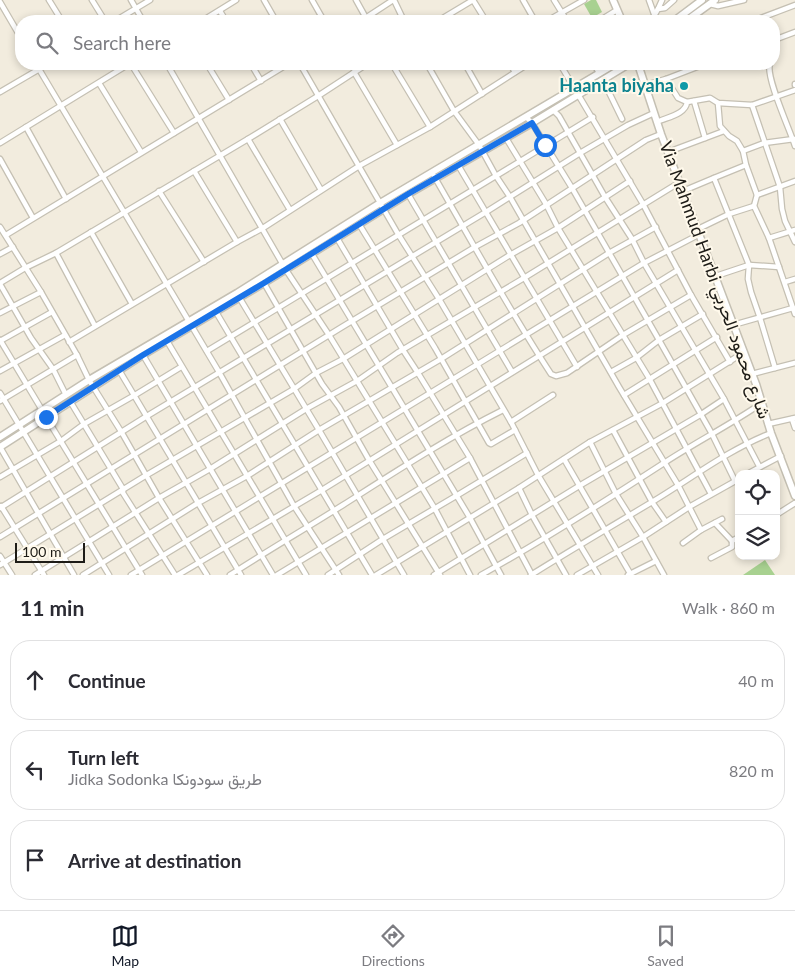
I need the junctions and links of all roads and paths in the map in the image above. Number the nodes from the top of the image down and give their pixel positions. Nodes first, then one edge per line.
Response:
1 (49, 0) edge
2 (92, 0) edge
3 (131, 0) edge
4 (150, 0) edge
5 (236, 0) edge
6 (264, 0) edge
7 (312, 0) edge
8 (356, 0) edge
9 (394, 0) edge
10 (473, 0) edge
11 (523, 0) edge
12 (554, 0) edge
13 (584, 0) edge
14 (613, 0) edge
15 (649, 0) edge
16 (662, 0) edge
17 (674, 0) edge
18 (702, 0) edge
19 (744, 0) edge
20 (0, 2) edge
21 (713, 2) edge
22 (795, 5) edge
23 (136, 8) junction
24 (658, 9) junction
25 (617, 10) junction
26 (220, 11) junction
27 (561, 12) junction
28 (654, 14) joint
29 (58, 15) edge
30 (101, 15) edge
31 (125, 15) edge
32 (140, 15) edge
33 (213, 15) edge
34 (222, 15) edge
35 (273, 15) edge
36 (321, 15) edge
37 (364, 15) edge
38 (371, 15) edge
39 (401, 15) edge
40 (449, 15) edge
41 (482, 15) edge
42 (532, 15) edge
43 (556, 15) edge
44 (563, 15) edge
45 (609, 15) edge
46 (619, 15) edge
47 (682, 15) edge
48 (695, 15) edge
49 (769, 15) edge
50 (15, 28) edge
51 (795, 32) edge
52 (780, 38) edge
53 (32, 70) edge
54 (40, 70) edge
55 (120, 70) edge
56 (134, 70) edge
57 (170, 70) edge
58 (211, 70) edge
59 (255, 70) edge
60 (278, 70) edge
61 (303, 70) edge
62 (357, 70) edge
63 (396, 70) edge
64 (430, 70) edge
65 (468, 70) edge
66 (518, 70) edge
67 (564, 70) edge
68 (597, 70) edge
69 (604, 70) edge
70 (619, 70) edge
71 (640, 70) edge
72 (690, 70) edge
73 (768, 70) edge
74 (354, 72) junction
75 (515, 72) joint
76 (599, 73) junction
77 (666, 79) junction
78 (603, 80) junction
79 (261, 81) junction
80 (99, 83) junction
81 (646, 85) junction
82 (1, 90) edge
83 (795, 90) edge
84 (577, 92) junction
85 (482, 94) junction
86 (318, 96) junction
87 (776, 97) junction
88 (229, 100) junction
89 (694, 101) junction
90 (687, 102) junction
91 (718, 103) junction
92 (752, 105) junction
93 (61, 106) junction
94 (553, 110) junction
95 (454, 111) junction
96 (654, 113) junction
97 (526, 117) junction
98 (592, 117) junction
99 (198, 118) junction
100 (280, 119) junction
101 (622, 119) dead end
102 (657, 122) junction
103 (532, 123) junction
104 (26, 127) junction
105 (430, 127) junction
106 (724, 131) junction
107 (568, 132) junction
108 (174, 133) junction
109 (661, 134) junction
110 (506, 138) junction
111 (705, 138) junction
112 (248, 139) junction
113 (604, 139) junction
114 (794, 139) edge
115 (0, 143) edge
116 (764, 143) junction
117 (397, 145) junction
118 (545, 145) junction
119 (795, 146) edge
120 (480, 148) junction
121 (743, 151) junction
122 (141, 152) junction
123 (668, 152) junction
124 (580, 153) junction
125 (221, 155) junction
126 (0, 159) edge
127 (617, 160) junction
128 (520, 161) junction
129 (458, 165) junction
130 (746, 165) junction
131 (360, 166) junction
132 (559, 167) junction
133 (194, 171) junction
134 (432, 172) junction
135 (592, 175) junction
136 (496, 176) junction
137 (102, 177) junction
138 (714, 178) junction
139 (436, 179) junction
140 (630, 181) junction
141 (680, 182) junction
142 (795, 182) edge
143 (533, 183) junction
144 (780, 187) junction
145 (572, 188) junction
146 (320, 190) junction
147 (159, 191) junction
148 (472, 191) junction
149 (683, 191) junction
150 (408, 194) junction
151 (757, 195) junction
152 (510, 197) junction
153 (605, 197) junction
154 (66, 199) junction
155 (450, 203) junction
156 (546, 204) junction
157 (643, 204) junction
158 (382, 206) junction
159 (754, 206) junction
160 (584, 209) junction
161 (290, 210) junction
162 (125, 212) junction
163 (486, 212) junction
164 (729, 214) junction
165 (33, 218) junction
166 (619, 219) junction
167 (424, 220) junction
168 (523, 220) junction
169 (359, 224) junction
170 (462, 226) junction
171 (0, 227) edge
172 (656, 227) junction
173 (263, 228) junction
174 (558, 228) junction
175 (795, 230) edge
176 (699, 231) junction
177 (91, 232) junction
178 (789, 232) junction
179 (597, 233) junction
180 (398, 234) junction
181 (499, 234) junction
182 (6, 235) junction
183 (336, 238) junction
184 (769, 238) junction
185 (632, 239) junction
186 (437, 241) junction
187 (535, 241) junction
188 (237, 242) junction
189 (795, 242) edge
190 (13, 247) junction
191 (475, 247) junction
192 (572, 249) junction
193 (374, 250) junction
194 (667, 250) junction
195 (56, 253) junction
196 (609, 253) junction
197 (0, 254) edge
198 (312, 254) junction
199 (510, 255) junction
200 (413, 256) junction
201 (204, 262) junction
202 (352, 263) junction
203 (549, 263) junction
204 (644, 263) junction
205 (449, 264) junction
206 (748, 265) junction
207 (285, 267) junction
208 (779, 267) junction
209 (26, 268) junction
210 (583, 269) junction
211 (388, 270) junction
212 (488, 270) junction
213 (678, 270) junction
214 (716, 276) junction
215 (426, 277) junction
216 (622, 277) junction
217 (524, 278) junction
218 (327, 279) junction
219 (795, 279) edge
220 (785, 282) junction
221 (167, 283) junction
222 (264, 283) junction
223 (0, 284) edge
224 (561, 284) junction
225 (363, 285) junction
226 (657, 285) junction
227 (463, 286) junction
228 (41, 292) junction
229 (400, 292) junction
230 (596, 292) junction
231 (301, 293) junction
232 (500, 293) junction
233 (691, 295) junction
234 (238, 296) junction
235 (634, 298) junction
236 (339, 299) junction
237 (439, 299) junction
238 (536, 299) junction
239 (132, 304) junction
240 (12, 306) junction
241 (377, 306) junction
242 (670, 306) junction
243 (475, 307) junction
244 (574, 307) junction
245 (279, 308) junction
246 (793, 308) junction
247 (52, 312) junction
248 (216, 312) junction
249 (0, 313) edge
250 (513, 313) junction
251 (414, 314) junction
252 (609, 314) junction
253 (703, 314) junction
254 (795, 314) edge
255 (316, 315) junction
256 (760, 318) junction
257 (352, 321) junction
258 (452, 321) junction
259 (648, 321) junction
260 (253, 322) junction
261 (550, 322) junction
262 (190, 324) junction
263 (733, 325) junction
264 (95, 326) junction
265 (25, 327) junction
266 (584, 327) junction
267 (682, 327) junction
268 (291, 329) junction
269 (392, 329) junction
270 (487, 329) junction
271 (65, 335) junction
272 (329, 335) junction
273 (526, 335) junction
274 (623, 335) junction
275 (230, 336) junction
276 (427, 336) junction
277 (717, 338) junction
278 (659, 340) junction
279 (0, 341) edge
280 (167, 341) junction
281 (70, 342) junction
282 (561, 342) junction
283 (266, 344) junction
284 (366, 344) junction
285 (465, 344) junction
286 (38, 349) junction
287 (403, 350) junction
288 (500, 350) junction
289 (696, 350) junction
290 (207, 351) junction
291 (304, 351) junction
292 (599, 352) junction
293 (743, 353) junction
294 (77, 355) junction
295 (143, 355) junction
296 (539, 356) junction
297 (636, 358) junction
298 (243, 359) junction
299 (343, 359) junction
300 (441, 359) junction
301 (14, 362) junction
302 (730, 362) junction
303 (795, 363) edge
304 (477, 364) junction
305 (280, 365) junction
306 (378, 365) junction
307 (672, 365) junction
308 (181, 367) junction
309 (577, 367) junction
310 (775, 368) junction
311 (53, 369) junction
312 (119, 370) junction
313 (0, 371) edge
314 (219, 372) junction
315 (512, 372) junction
316 (612, 372) junction
317 (316, 373) junction
318 (418, 373) junction
319 (709, 374) junction
320 (752, 374) junction
321 (649, 378) junction
322 (256, 380) junction
323 (453, 380) junction
324 (159, 381) junction
325 (357, 381) junction
326 (91, 383) junction
327 (28, 386) junction
328 (489, 386) junction
329 (195, 388) junction
330 (392, 388) junction
331 (294, 389) junction
332 (686, 389) junction
333 (0, 393) edge
334 (430, 394) junction
335 (624, 394) junction
336 (232, 395) junction
337 (553, 395) dead end
338 (135, 396) junction
339 (330, 396) junction
340 (68, 398) junction
341 (724, 399) junction
342 (2, 400) edge
343 (171, 402) junction
344 (369, 402) junction
345 (465, 402) junction
346 (663, 403) junction
347 (762, 403) junction
348 (270, 404) junction
349 (306, 409) junction
350 (404, 409) junction
351 (42, 410) junction
352 (108, 410) junction
353 (502, 410) junction
354 (208, 411) junction
355 (443, 415) junction
356 (700, 415) junction
357 (147, 416) junction
358 (344, 416) junction
359 (46, 417) junction
360 (246, 417) junction
361 (638, 417) junction
362 (793, 419) edge
363 (736, 420) junction
364 (510, 422) junction
365 (382, 423) junction
366 (477, 423) junction
367 (84, 424) junction
368 (184, 424) junction
369 (768, 424) junction
370 (19, 425) junction
371 (282, 425) junction
372 (795, 428) edge
373 (676, 429) junction
374 (319, 430) junction
375 (515, 430) junction
376 (613, 430) junction
377 (24, 432) junction
378 (221, 432) junction
379 (418, 432) junction
380 (122, 433) junction
381 (712, 434) junction
382 (772, 434) junction
383 (456, 436) junction
384 (0, 437) edge
385 (160, 439) junction
386 (257, 439) junction
387 (356, 439) junction
388 (61, 441) junction
389 (590, 442) junction
390 (653, 442) junction
391 (748, 442) junction
392 (294, 445) junction
393 (395, 445) junction
394 (98, 446) junction
395 (197, 446) junction
396 (0, 447) edge
397 (687, 448) junction
398 (430, 452) junction
399 (332, 453) junction
400 (527, 453) junction
401 (37, 454) junction
402 (235, 454) junction
403 (134, 455) junction
404 (780, 456) junction
405 (722, 457) junction
406 (470, 458) junction
407 (628, 458) junction
408 (564, 459) junction
409 (369, 460) junction
410 (172, 461) junction
411 (270, 461) junction
412 (74, 462) junction
413 (664, 463) junction
414 (408, 465) junction
415 (760, 466) junction
416 (308, 468) junction
417 (14, 469) junction
418 (111, 469) junction
419 (210, 469) junction
420 (754, 470) edge
421 (604, 471) junction
422 (700, 472) junction
423 (443, 474) junction
424 (538, 475) junction
425 (49, 476) junction
426 (145, 476) junction
427 (247, 476) junction
428 (345, 476) junction
429 (0, 477) edge
430 (735, 477) edge
431 (640, 479) junction
432 (481, 480) junction
433 (381, 481) junction
434 (735, 481) edge
435 (186, 483) junction
436 (282, 483) junction
437 (86, 484) junction
438 (579, 486) junction
439 (678, 486) junction
440 (422, 487) junction
441 (519, 488) junction
442 (124, 489) junction
443 (221, 490) junction
444 (322, 490) junction
445 (26, 492) junction
446 (616, 494) junction
447 (711, 494) junction
448 (456, 496) junction
449 (795, 496) edge
450 (260, 497) junction
451 (357, 497) junction
452 (62, 498) junction
453 (159, 498) junction
454 (555, 501) junction
455 (652, 502) junction
456 (198, 503) junction
457 (396, 503) junction
458 (795, 503) edge
459 (493, 504) junction
460 (99, 505) junction
461 (294, 506) junction
462 (0, 507) edge
463 (689, 507) junction
464 (592, 508) junction
465 (435, 509) junction
466 (334, 511) junction
467 (234, 512) junction
468 (780, 512) edge
469 (38, 513) junction
470 (136, 513) junction
471 (629, 515) junction
472 (532, 516) junction
473 (370, 518) junction
474 (470, 518) junction
475 (722, 518) dead end
476 (76, 519) junction
477 (172, 519) junction
478 (272, 520) junction
479 (666, 522) junction
480 (715, 523) junction
481 (408, 524) junction
482 (569, 524) junction
483 (211, 526) junction
484 (112, 527) junction
485 (308, 527) junction
486 (15, 528) junction
487 (506, 530) junction
488 (604, 530) junction
489 (701, 530) junction
490 (448, 531) junction
491 (346, 532) junction
492 (50, 533) junction
493 (149, 534) junction
494 (248, 534) junction
495 (0, 537) edge
496 (545, 537) junction
497 (643, 537) junction
498 (383, 539) junction
499 (735, 539) edge
500 (285, 540) junction
501 (89, 541) junction
502 (732, 541) junction
503 (186, 542) junction
504 (683, 543) dead end
505 (484, 544) junction
506 (580, 544) junction
507 (321, 547) junction
508 (422, 547) junction
509 (26, 548) junction
510 (224, 548) junction
511 (125, 550) junction
512 (619, 551) junction
513 (520, 552) junction
514 (261, 554) junction
515 (359, 554) junction
516 (0, 556) edge
517 (163, 556) junction
518 (64, 557) junction
519 (711, 558) dead end
520 (460, 559) junction
521 (557, 559) junction
522 (656, 560) junction
523 (199, 562) junction
524 (298, 562) junction
525 (2, 563) edge
526 (397, 563) junction
527 (101, 564) junction
528 (497, 566) junction
529 (592, 567) junction
530 (238, 570) junction
531 (336, 570) junction
532 (42, 573) edge
533 (140, 573) edge
534 (437, 574) edge
535 (630, 574) edge
536 (12, 575) edge
537 (35, 575) edge
538 (74, 575) edge
539 (83, 575) edge
540 (109, 575) edge
541 (131, 575) edge
542 (177, 575) edge
543 (207, 575) edge
544 (230, 575) edge
545 (241, 575) edge
546 (273, 575) edge
547 (277, 575) edge
548 (306, 575) edge
549 (328, 575) edge
550 (339, 575) edge
551 (372, 575) edge
552 (376, 575) edge
553 (404, 575) edge
554 (470, 575) edge
555 (481, 575) edge
556 (501, 575) edge
557 (531, 575) edge
558 (566, 575) edge
559 (577, 575) edge
560 (598, 575) edge
561 (664, 575) edge

1 - 29 street
2 - 30 street
3 - 23 street
4 - 23 street
5 - 26 street
6 - 35 street
7 - 36 street
8 - 37 street
9 - 38 street
9 - 39 street
10 - 40 street
10 - 41 street
11 - 42 street
12 - 27 street
13 - 27 street
14 - 25 main road
15 - 28 street
16 - 24 street
17 - 24 street
18 - 47 main road
19 - 21 street
20 - 50 street
21 - 48 main road
22 - 49 street
23 - 31 street
23 - 32 street
24 - 28 street
25 - 45 street
25 - 46 main road
26 - 33 street
26 - 34 street
27 - 43 street
27 - 44 street
51 - 52 street
53 - 82 street
54 - 93 street
55 - 80 street
56 - 108 street
57 - 99 street
58 - 88 street
59 - 79 street
60 - 79 street
61 - 86 street
62 - 74 street
63 - 105 street
64 - 95 street
65 - 85 street
66 - 75 street
67 - 84 street
68 - 76 street
69 - 76 main road
70 - 78 main road
71 - 81 main road, Via Mahmud Harbi شارع محمود الحربي
72 - 77 street
73 - 87 street
74 - 86 street
74 - 117 street
75 - 85 street
76 - 84 main road
77 - 81 street
77 - 90 street
78 - 84 main road
78 - 101 street
79 - 88 street
80 - 93 street
80 - 122 street
81 - 96 main road, Via Mahmud Harbi شارع محمود الحربي
83 - 87 street
84 - 94 main road
84 - 97 main road
84 - 98 street
85 - 95 street
86 - 100 street
86 - 131 street
87 - 92 street
87 - 114 street
88 - 99 street
89 - 90 street
89 - 91 street
89 - 111 street
90 - 102 street
91 - 92 street
91 - 106 street
92 - 116 street
93 - 104 street
93 - 137 street
94 - 103 main road
94 - 107 street
95 - 105 street
95 - 120 street
96 - 102 main road, Via Mahmud Harbi شارع محمود الحربي
96 - 113 street
97 - 103 street
97 - 120 main road
98 - 107 street
98 - 113 street
99 - 108 street
99 - 125 street
100 - 112 street
100 - 146 street
102 - 109 main road, Via Mahmud Harbi شارع محمود الحربي
103 - 110 main road
103 - 118 street
104 - 115 street
104 - 154 street
105 - 117 street
106 - 111 street
106 - 121 street
107 - 118 street
107 - 124 street
108 - 122 street
109 - 123 main road, Via Mahmud Harbi شارع محمود الحربي
109 - 127 street
110 - 120 main road
110 - 128 street
111 - 123 street
112 - 125 street
112 - 161 street
113 - 124 street
113 - 127 street
114 - 116 street
114 - 119 street
116 - 121 street
116 - 144 street
117 - 131 street
118 - 128 street
118 - 132 street
120 - 129 main road
120 - 134 main road
120 - 136 street
121 - 130 street
122 - 137 street
123 - 141 main road, Via Mahmud Harbi شارع محمود الحربي
124 - 132 street
124 - 135 street
125 - 133 street
125 - 173 street
126 - 165 street
127 - 135 street
127 - 140 street
128 - 136 street
128 - 143 street
129 - 139 main road
129 - 148 street
130 - 138 street
130 - 151 street
131 - 146 street
131 - 158 street
132 - 143 street
132 - 145 street
133 - 147 street
133 - 188 street
134 - 139 street
134 - 158 main road
135 - 145 street
135 - 153 street
136 - 148 street
136 - 152 street
137 - 154 street
137 - 162 street
138 - 149 street
138 - 164 street
139 - 150 main road
139 - 155 street
140 - 153 street
140 - 157 street
141 - 149 main road, Via Mahmud Harbi شارع محمود الحربي
141 - 157 street
142 - 144 street
143 - 152 street
143 - 156 street
144 - 151 street
144 - 178 street
145 - 156 street
145 - 160 street
146 - 161 street
147 - 162 street
147 - 201 street
148 - 155 street
148 - 163 street
149 - 176 main road, Via Mahmud Harbi شارع محمود الحربي
150 - 158 main road
150 - 167 street
151 - 159 street
152 - 163 street
152 - 168 street
153 - 160 street
153 - 166 street
154 - 165 street
155 - 167 street
155 - 170 street
156 - 168 street
156 - 174 street
157 - 166 street
157 - 172 street
158 - 169 main road
158 - 180 street
158 - 207 main road
159 - 164 street
159 - 184 street
160 - 174 street
160 - 179 street
161 - 173 street
162 - 177 street
162 - 221 street
163 - 170 street
163 - 181 street
164 - 176 street
164 - 206 street
165 - 182 street
166 - 179 street
166 - 185 street
167 - 180 street
167 - 186 street
168 - 181 street
168 - 187 street
169 - 183 main road
169 - 193 street
170 - 186 street
170 - 191 street
171 - 182 street
172 - 185 street
172 - 194 street
173 - 188 street
173 - 207 street
174 - 187 street
174 - 192 street
175 - 178 street
176 - 194 street
176 - 214 main road, Via Mahmud Harbi شارع محمود الحربي
177 - 195 street
177 - 239 street
178 - 184 street
178 - 189 street
179 - 192 street
179 - 196 street
180 - 193 street
180 - 200 street
181 - 191 street
181 - 199 street
182 - 190 street
183 - 198 main road
183 - 202 street
184 - 208 street
185 - 196 street
185 - 204 street
186 - 200 street
186 - 205 street
187 - 199 street
187 - 203 street
188 - 201 street
190 - 197 street
190 - 209 street
191 - 205 street
191 - 212 street
192 - 203 street
192 - 210 street
193 - 202 street
193 - 211 street
194 - 204 street
194 - 213 street
195 - 209 street
195 - 264 street
196 - 210 street
196 - 216 street
198 - 207 main road
198 - 218 street
199 - 212 street
199 - 217 street
200 - 211 street
200 - 215 street
201 - 221 street
202 - 218 street
202 - 225 street
203 - 217 street
203 - 224 street
204 - 216 street
204 - 226 street
205 - 215 street
205 - 227 street
206 - 208 street
206 - 214 street
206 - 256 street
207 - 222 main road
207 - 231 street
207 - 234 main road
208 - 220 street
209 - 223 street
209 - 228 street
210 - 224 street
210 - 230 street
211 - 225 street
211 - 229 street
212 - 227 street
212 - 232 street
213 - 226 street
213 - 233 street
214 - 263 main road, Via Mahmud Harbi شارع محمود الحربي
215 - 229 street
215 - 237 street
216 - 230 street
216 - 235 street
217 - 232 street
217 - 238 street
218 - 231 street
218 - 236 street
219 - 220 street
220 - 246 street
221 - 239 street
221 - 262 street
222 - 234 main road
222 - 245 street
223 - 240 street
224 - 238 street
224 - 244 street
225 - 236 street
225 - 241 street
226 - 235 street
226 - 242 street
227 - 237 street
227 - 243 street
228 - 240 street
228 - 247 street
229 - 241 street
229 - 251 street
230 - 244 street
230 - 252 street
231 - 245 street
231 - 255 street
232 - 243 street
232 - 250 street
233 - 242 street
233 - 253 street
234 - 248 main road
234 - 260 street
234 - 262 main road
235 - 252 street
235 - 259 street
236 - 255 street
236 - 257 street
237 - 251 street
237 - 258 street
238 - 250 street
238 - 261 street
239 - 264 street
240 - 249 street
240 - 265 street
241 - 257 street
241 - 269 street
242 - 259 street
242 - 267 street
243 - 258 street
243 - 270 street
244 - 261 street
244 - 266 street
245 - 260 street
245 - 268 street
246 - 254 street
246 - 256 street
247 - 265 street
247 - 271 street
248 - 262 main road
248 - 275 street
250 - 270 street
250 - 273 street
251 - 269 street
251 - 276 street
252 - 266 street
252 - 274 street
253 - 267 street
253 - 277 street
255 - 268 street
255 - 272 street
256 - 263 street
256 - 310 street
257 - 272 street
257 - 284 street
258 - 276 street
258 - 285 street
259 - 274 street
259 - 278 street
260 - 275 street
260 - 283 street
261 - 273 street
261 - 282 street
262 - 280 main road
262 - 290 street
262 - 326 main road
263 - 293 main road, Via Mahmud Harbi شارع محمود الحربي
264 - 281 street
265 - 279 street
265 - 286 street
266 - 282 street
266 - 292 street
267 - 278 street
267 - 289 street
268 - 283 street
268 - 291 street
269 - 284 street
269 - 287 street
270 - 285 street
270 - 288 street
271 - 281 street
271 - 286 street
272 - 291 street
272 - 299 street
273 - 288 street
273 - 296 street
274 - 292 street
274 - 297 street
275 - 290 street
275 - 298 street
276 - 287 street
276 - 300 street
277 - 289 street
277 - 302 street
278 - 297 street
278 - 307 street
279 - 301 street
280 - 295 main road
280 - 308 street
281 - 294 street
282 - 296 street
282 - 309 street
283 - 298 street
283 - 305 street
284 - 299 street
284 - 306 street
285 - 300 street
285 - 304 street
286 - 301 street
286 - 311 street
287 - 306 street
287 - 318 street
288 - 304 street
288 - 315 street
289 - 307 street
289 - 319 street
290 - 314 street
291 - 305 street
291 - 317 street
292 - 309 street
292 - 316 street
293 - 302 street
293 - 320 main road, Via Mahmud Harbi شارع محمود الحربي
294 - 311 street
294 - 326 street
295 - 312 main road
295 - 324 street
296 - 309 street
296 - 315 street
297 - 316 street
297 - 321 street
298 - 314 street
298 - 322 street
299 - 317 street
299 - 325 street
300 - 318 street
300 - 323 street
301 - 313 street
301 - 327 street
302 - 319 street
303 - 310 street
304 - 323 street
304 - 328 street
305 - 322 street
305 - 331 street
306 - 325 street
306 - 330 street
307 - 321 street
307 - 332 street
308 - 324 street
308 - 329 street
310 - 320 street
311 - 327 street
311 - 340 street
312 - 326 main road
312 - 338 street
314 - 329 street
314 - 336 street
315 - 328 street
316 - 335 street
317 - 331 street
317 - 339 street
318 - 330 street
318 - 334 street
319 - 332 street
319 - 341 street
320 - 347 main road, Via Mahmud Harbi شارع محمود الحربي
321 - 335 street
321 - 346 street
322 - 336 street
322 - 348 street
323 - 334 street
323 - 345 street
324 - 338 street
324 - 343 street
325 - 339 street
325 - 344 street
326 - 340 main road
326 - 352 street
327 - 342 street
327 - 351 street
328 - 345 street
328 - 353 street
329 - 343 street
329 - 354 street
330 - 344 street
330 - 350 street
331 - 348 street
331 - 349 street
332 - 346 street
332 - 356 street
333 - 342 street
334 - 350 street
334 - 355 street
335 - 361 street
336 - 354 street
336 - 360 street
337 - 364 street
338 - 352 street
338 - 357 street
339 - 349 street
339 - 358 street
340 - 351 main road
340 - 359 main road
340 - 367 street
341 - 356 street
341 - 363 street
342 - 370 street
343 - 357 street
343 - 368 street
344 - 358 street
344 - 365 street
345 - 355 street
345 - 366 street
346 - 361 street
346 - 373 street
347 - 363 street
347 - 369 main road, Via Mahmud Harbi شارع محمود الحربي
348 - 360 street
348 - 371 street
349 - 371 street
349 - 374 street
350 - 365 street
350 - 379 street
351 - 370 main road
352 - 367 street
352 - 380 street
353 - 364 street
353 - 366 street
354 - 368 street
354 - 378 street
355 - 379 street
355 - 383 street
356 - 373 street
356 - 381 street
357 - 380 street
357 - 385 street
358 - 374 street
358 - 387 street
359 - 377 main road
359 - 388 street
360 - 378 street
360 - 386 street
361 - 376 street
361 - 390 street
362 - 369 street
362 - 372 street
363 - 381 street
363 - 391 street
364 - 375 street
365 - 387 street
365 - 393 street
366 - 375 street
366 - 383 street
367 - 388 street
367 - 394 street
368 - 385 street
368 - 395 street
369 - 382 main road, Via Mahmud Harbi شارع محمود الحربي
370 - 377 street
370 - 384 main road
371 - 386 street
371 - 392 street
373 - 390 street
373 - 397 street
374 - 392 street
374 - 399 street
375 - 400 street
376 - 389 street
376 - 407 street
377 - 396 main road
377 - 401 street
378 - 395 street
378 - 402 street
379 - 393 street
379 - 398 street
380 - 394 street
380 - 403 street
381 - 397 street
381 - 405 street
382 - 391 street
382 - 404 main road, Via Mahmud Harbi شارع محمود الحربي
383 - 398 street
383 - 406 street
385 - 403 street
385 - 410 street
386 - 402 street
386 - 411 street
387 - 399 street
387 - 409 street
388 - 401 street
388 - 412 street
389 - 408 street
389 - 421 street
390 - 407 street
390 - 413 street
391 - 405 street
391 - 415 street
392 - 411 street
392 - 416 street
393 - 409 street
393 - 414 street
394 - 412 street
394 - 418 street
395 - 410 street
395 - 419 street
396 - 417 street
397 - 413 street
397 - 422 street
398 - 414 street
398 - 423 street
399 - 416 street
399 - 428 street
400 - 424 street
400 - 432 street
401 - 417 street
401 - 425 street
402 - 419 street
402 - 427 street
403 - 418 street
403 - 426 street
404 - 415 street
404 - 449 main road, Via Mahmud Harbi شارع محمود الحربي
405 - 422 street
405 - 430 street
406 - 423 street
406 - 432 street
407 - 421 street
407 - 431 street
408 - 424 street
408 - 438 street
409 - 428 street
409 - 433 street
410 - 426 street
410 - 435 street
411 - 427 street
411 - 436 street
412 - 425 street
412 - 437 street
413 - 431 street
413 - 439 street
414 - 433 street
414 - 440 street
415 - 420 street
416 - 436 street
416 - 444 street
417 - 429 street
417 - 445 street
418 - 437 street
418 - 442 street
419 - 435 street
419 - 443 street
421 - 438 street
421 - 446 street
422 - 439 street
422 - 447 street
423 - 440 street
423 - 448 street
424 - 441 street
424 - 454 street
425 - 445 street
425 - 452 street
426 - 442 street
426 - 453 street
427 - 443 street
427 - 450 street
428 - 444 street
428 - 451 street
431 - 446 street
431 - 455 street
432 - 448 street
432 - 459 street
433 - 451 street
433 - 457 street
434 - 447 street
435 - 453 street
435 - 456 street
436 - 450 street
436 - 461 street
437 - 452 street
437 - 460 street
438 - 454 street
438 - 464 street
439 - 455 street
439 - 463 street
440 - 457 street
440 - 465 street
441 - 459 street
441 - 472 street
442 - 460 street
442 - 470 street
443 - 456 street
443 - 467 street
444 - 461 street
444 - 466 street
445 - 462 street
445 - 469 street
446 - 464 street
446 - 471 street
447 - 463 street
448 - 465 street
448 - 474 street
450 - 467 street
450 - 478 street
451 - 466 street
451 - 473 street
452 - 469 street
452 - 476 street
453 - 470 street
453 - 477 street
454 - 472 street
454 - 482 street
455 - 471 street
455 - 479 street
456 - 477 street
456 - 483 street
457 - 473 street
457 - 481 street
458 - 468 street
459 - 474 street
459 - 487 street
460 - 476 street
460 - 484 street
461 - 478 street
461 - 485 street
462 - 486 street
463 - 479 street
463 - 489 street
464 - 482 street
464 - 488 street
465 - 481 street
465 - 490 street
466 - 485 street
466 - 491 street
467 - 483 street
467 - 494 street
469 - 486 street
469 - 492 street
470 - 484 street
470 - 493 street
471 - 488 street
471 - 497 street
472 - 487 street
472 - 496 street
473 - 491 street
473 - 498 street
474 - 490 street
474 - 505 street
475 - 480 street
476 - 492 street
476 - 501 street
477 - 493 street
477 - 503 street
478 - 494 street
478 - 500 street
479 - 497 street
480 - 489 street
480 - 502 street
481 - 498 street
481 - 508 street
482 - 496 street
482 - 506 street
483 - 503 street
483 - 510 street
484 - 501 street
484 - 511 street
485 - 500 street
485 - 507 street
486 - 495 street
486 - 509 street
487 - 505 street
487 - 513 street
488 - 506 street
488 - 512 street
489 - 504 street
490 - 508 street
490 - 520 street
491 - 507 street
491 - 515 street
492 - 509 street
492 - 518 street
493 - 511 street
493 - 517 street
494 - 510 street
494 - 514 street
496 - 513 street
496 - 521 street
497 - 512 street
497 - 522 street
498 - 515 street
498 - 526 street
499 - 502 street
500 - 514 street
500 - 524 street
501 - 518 street
501 - 527 street
502 - 519 street
503 - 517 street
503 - 523 street
505 - 520 street
505 - 528 street
506 - 521 street
506 - 529 street
507 - 524 street
507 - 531 street
508 - 526 street
508 - 534 street
509 - 525 street
509 - 532 street
510 - 523 street
510 - 530 street
511 - 527 street
511 - 533 street
512 - 529 street
512 - 535 street
513 - 528 street
513 - 557 street
514 - 530 street
514 - 546 street
515 - 531 street
515 - 551 street
516 - 525 street
517 - 533 street
517 - 542 street
518 - 532 street
518 - 538 street
520 - 534 street
520 - 554 street
521 - 557 street
521 - 558 street
522 - 535 street
522 - 561 street
523 - 542 street
523 - 543 street
524 - 547 street
524 - 548 street
525 - 536 street
526 - 552 street
526 - 553 street
527 - 539 street
527 - 540 street
528 - 555 street
528 - 556 street
529 - 559 street
529 - 560 street
530 - 544 street
530 - 545 street
531 - 549 street
531 - 550 street
532 - 537 street
533 - 541 street

